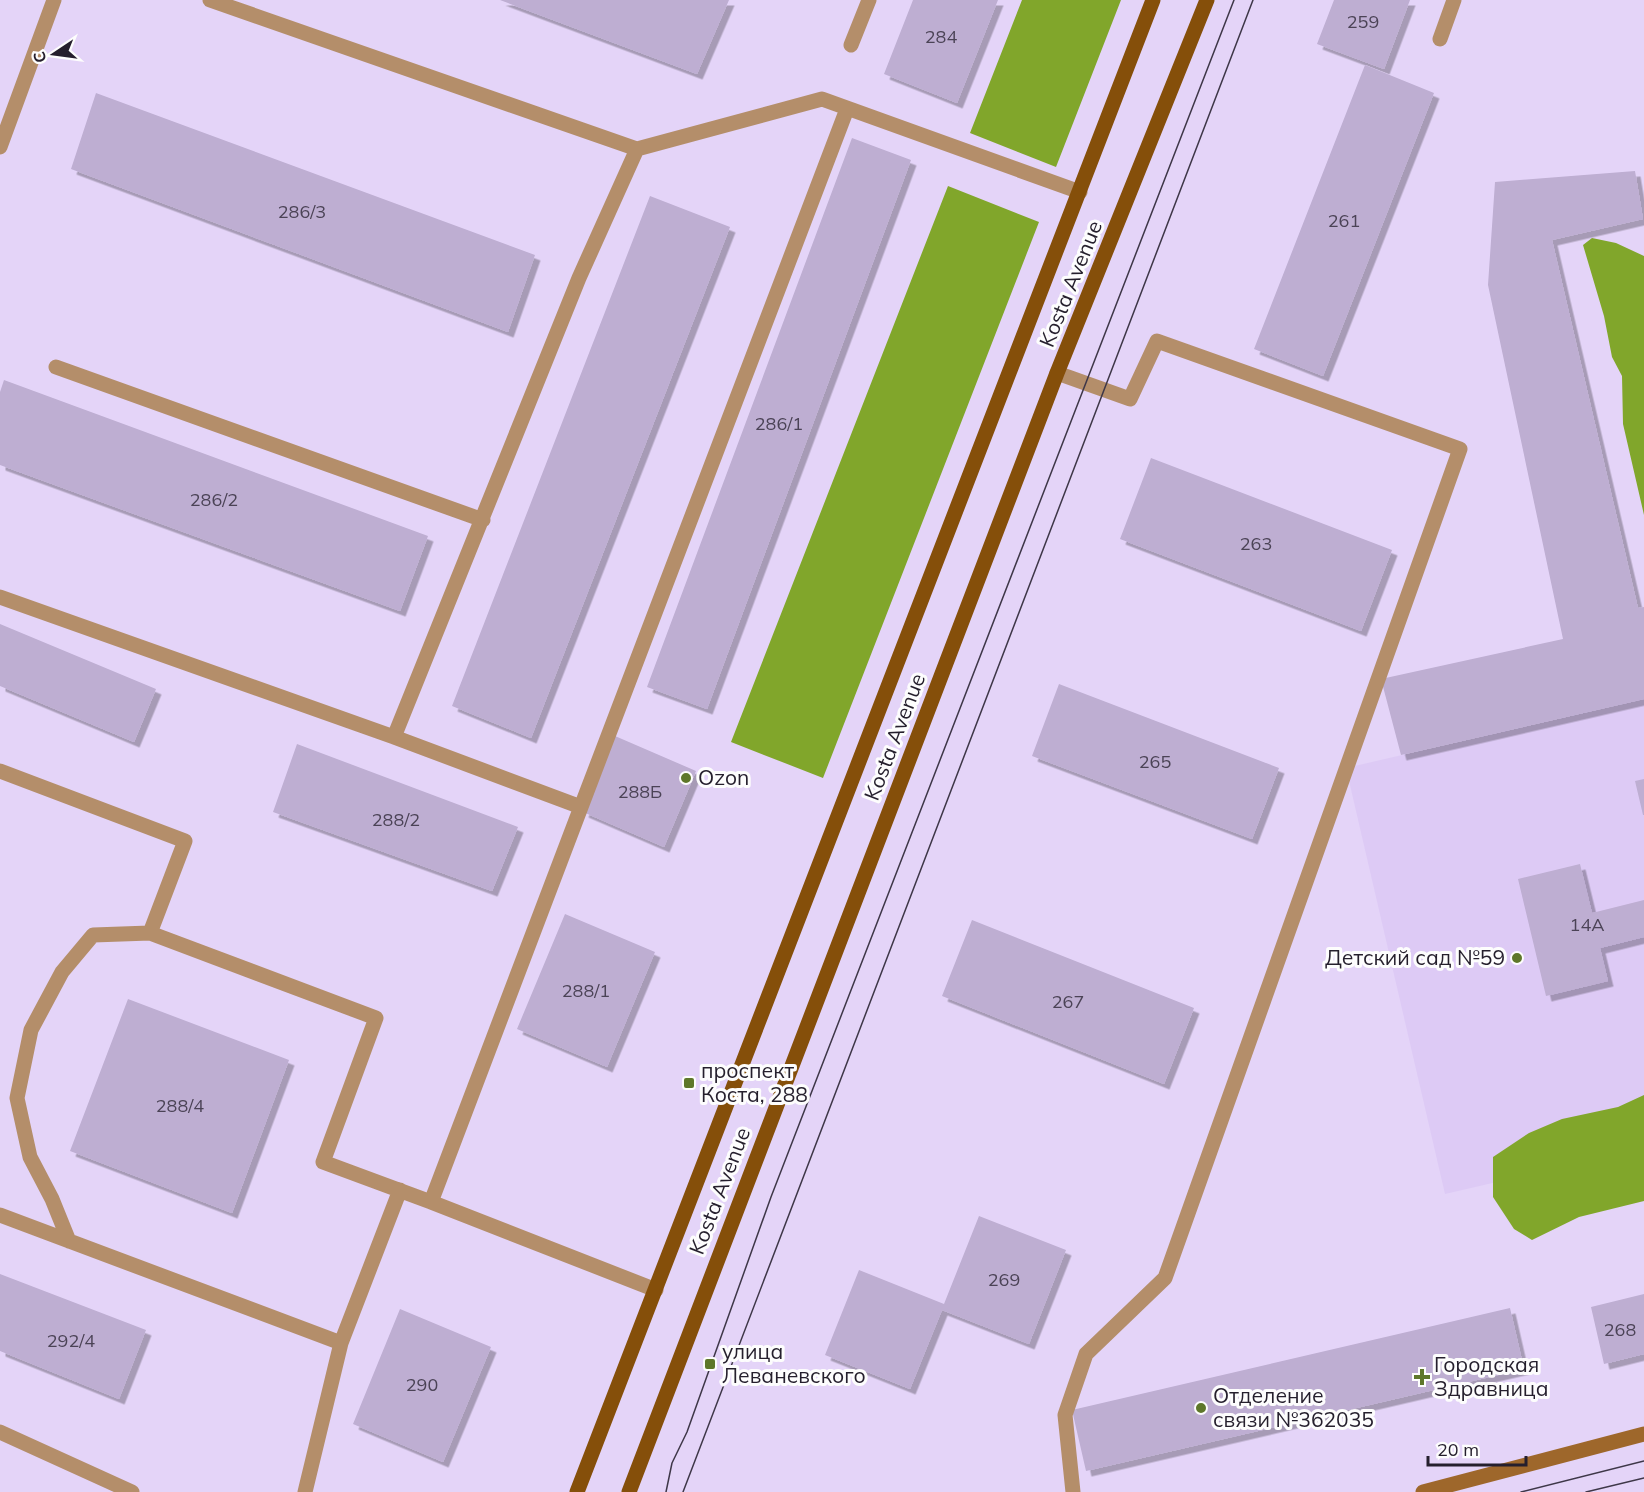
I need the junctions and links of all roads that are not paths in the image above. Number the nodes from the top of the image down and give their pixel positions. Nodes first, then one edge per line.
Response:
1 (54, 0) edge
2 (210, 0) edge
3 (869, 0) edge
4 (1153, 0) edge
5 (1207, 0) edge
6 (1454, 0) edge
7 (1440, 39) dead end
8 (851, 45) dead end
9 (847, 110) junction
10 (0, 147) edge
11 (637, 149) junction
12 (1080, 192) junction
13 (56, 367) dead end
14 (1057, 373) junction
15 (483, 520) junction
16 (0, 597) edge
17 (394, 737) junction
18 (0, 771) edge
19 (581, 807) junction
20 (150, 933) junction
21 (400, 1190) junction
22 (431, 1202) junction
23 (0, 1215) edge
24 (69, 1241) junction
25 (656, 1290) junction
26 (341, 1343) junction
27 (0, 1432) edge
28 (1644, 1434) edge
29 (640, 1460) junction
30 (124, 1490) edge
31 (305, 1492) edge
32 (577, 1492) edge
33 (629, 1492) edge
34 (636, 1492) edge
35 (1073, 1492) edge
36 (1423, 1492) edge

1 - 10 lane
2 - 11 lane
3 - 8 lane
4 - 12 main road, Kosta Avenue
5 - 14 main road, Kosta Avenue
6 - 7 lane
9 - 11 lane
9 - 12 lane
9 - 19 lane
11 - 15 lane
12 - 25 main road, Kosta Avenue
13 - 15 lane
14 - 29 main road, Kosta Avenue
14 - 35 lane
15 - 17 lane
16 - 17 lane
17 - 19 lane
18 - 20 lane
19 - 22 lane
20 - 21 lane
20 - 24 lane
21 - 22 lane
21 - 26 lane
22 - 25 lane
23 - 24 lane
24 - 26 lane
25 - 32 main road, Kosta Avenue
26 - 31 lane
27 - 30 lane
28 - 36 street
29 - 33 main road, Kosta Avenue
29 - 34 street

